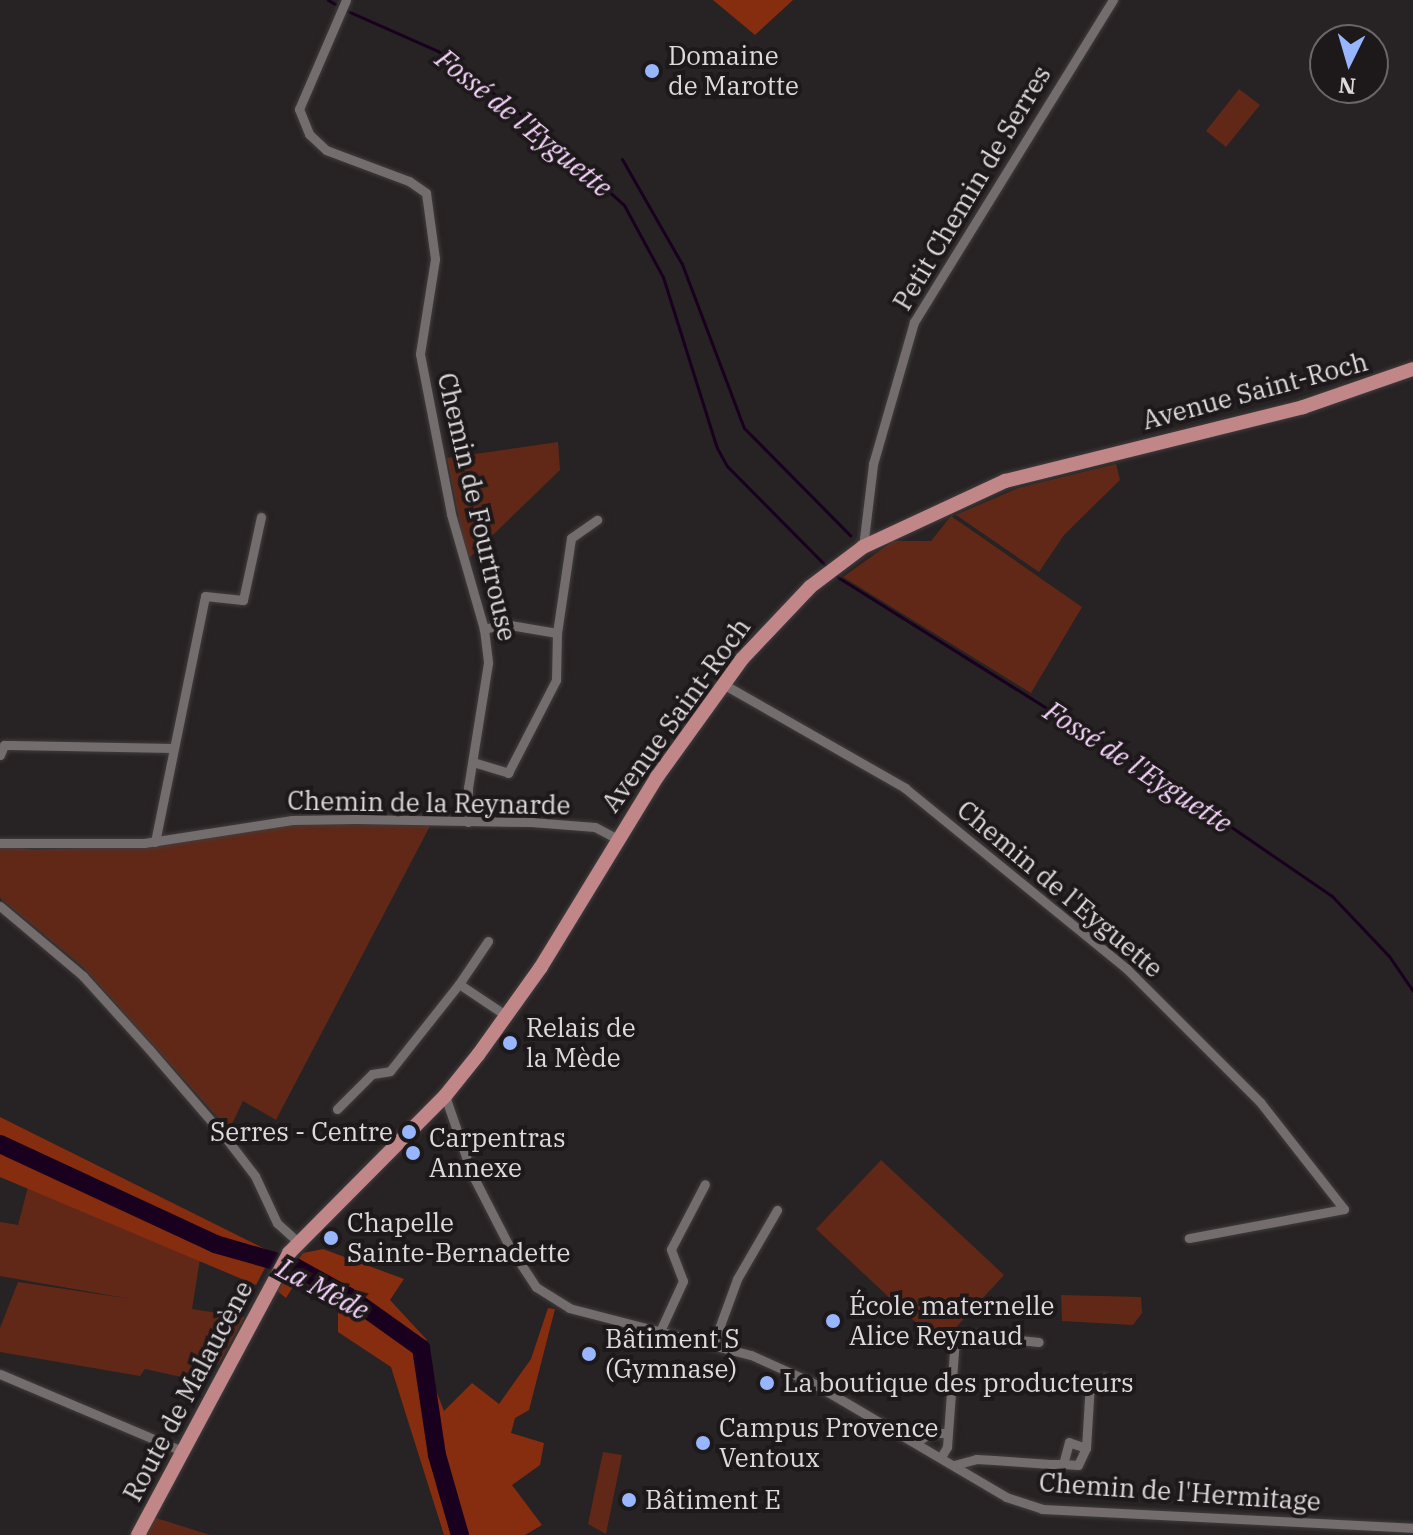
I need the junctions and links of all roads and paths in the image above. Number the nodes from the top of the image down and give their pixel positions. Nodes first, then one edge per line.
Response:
1 (346, 0) edge
2 (1113, 0) edge
3 (1413, 369) edge
4 (261, 517) dead end
5 (597, 520) dead end
6 (863, 547) junction
7 (484, 629) junction
8 (557, 633) junction
9 (723, 684) junction
10 (173, 748) junction
11 (0, 755) edge
12 (473, 762) junction
13 (468, 822) junction
14 (616, 838) junction
15 (155, 842) junction
16 (0, 843) edge
17 (0, 906) edge
18 (488, 941) dead end
19 (459, 984) junction
20 (507, 1016) junction
21 (445, 1096) junction
22 (337, 1109) dead end
23 (705, 1184) dead end
24 (777, 1210) dead end
25 (1189, 1238) dead end
26 (294, 1248) junction
27 (280, 1270) joint
28 (661, 1329) junction
29 (714, 1342) junction
30 (1039, 1342) dead end
31 (0, 1374) edge
32 (1104, 1378) dead end
33 (948, 1433) junction
34 (917, 1442) junction
35 (1086, 1448) junction
36 (182, 1451) junction
37 (941, 1457) junction
38 (1063, 1464) junction
39 (954, 1465) junction
40 (1413, 1528) edge
41 (138, 1535) edge

1 - 7 street, Chemin de Fourtrouse
2 - 6 street, Petit Chemin de Serres
3 - 6 main road, Avenue Saint-Roch
4 - 10 street
5 - 8 street
6 - 9 main road, Avenue Saint-Roch
7 - 8 street
7 - 12 street, Chemin de Fourtrouse
8 - 12 street
9 - 14 main road, Avenue Saint-Roch
9 - 25 street, Chemin de l'Eyguette
10 - 11 street
10 - 15 street
12 - 13 street, Chemin de Fourtrouse
13 - 14 street, Chemin de la Reynarde
13 - 15 street, Chemin de la Reynarde
14 - 20 main road, Avenue Saint-Roch
15 - 16 street, Chemin de la Reynarde
17 - 26 street
18 - 19 street
19 - 20 street
19 - 22 street
20 - 21 main road, Avenue Saint-Roch
21 - 26 main road, Avenue Saint-Roch
21 - 28 street, Chemin de l'Hermitage
23 - 28 street
24 - 29 street
26 - 27 main road, Avenue Saint-Roch
27 - 36 main road, Route de Malaucène
28 - 29 street, Chemin de l'Hermitage
29 - 34 street, Chemin de l'Hermitage
30 - 33 street
31 - 36 street
32 - 35 street
33 - 34 street
33 - 37 street
34 - 37 street, Chemin de l'Hermitage
35 - 38 street
35 - 38 street
36 - 41 main road, Route de Malaucène
37 - 39 street, Chemin de l'Hermitage
38 - 39 street
39 - 40 street, Chemin de l'Hermitage

